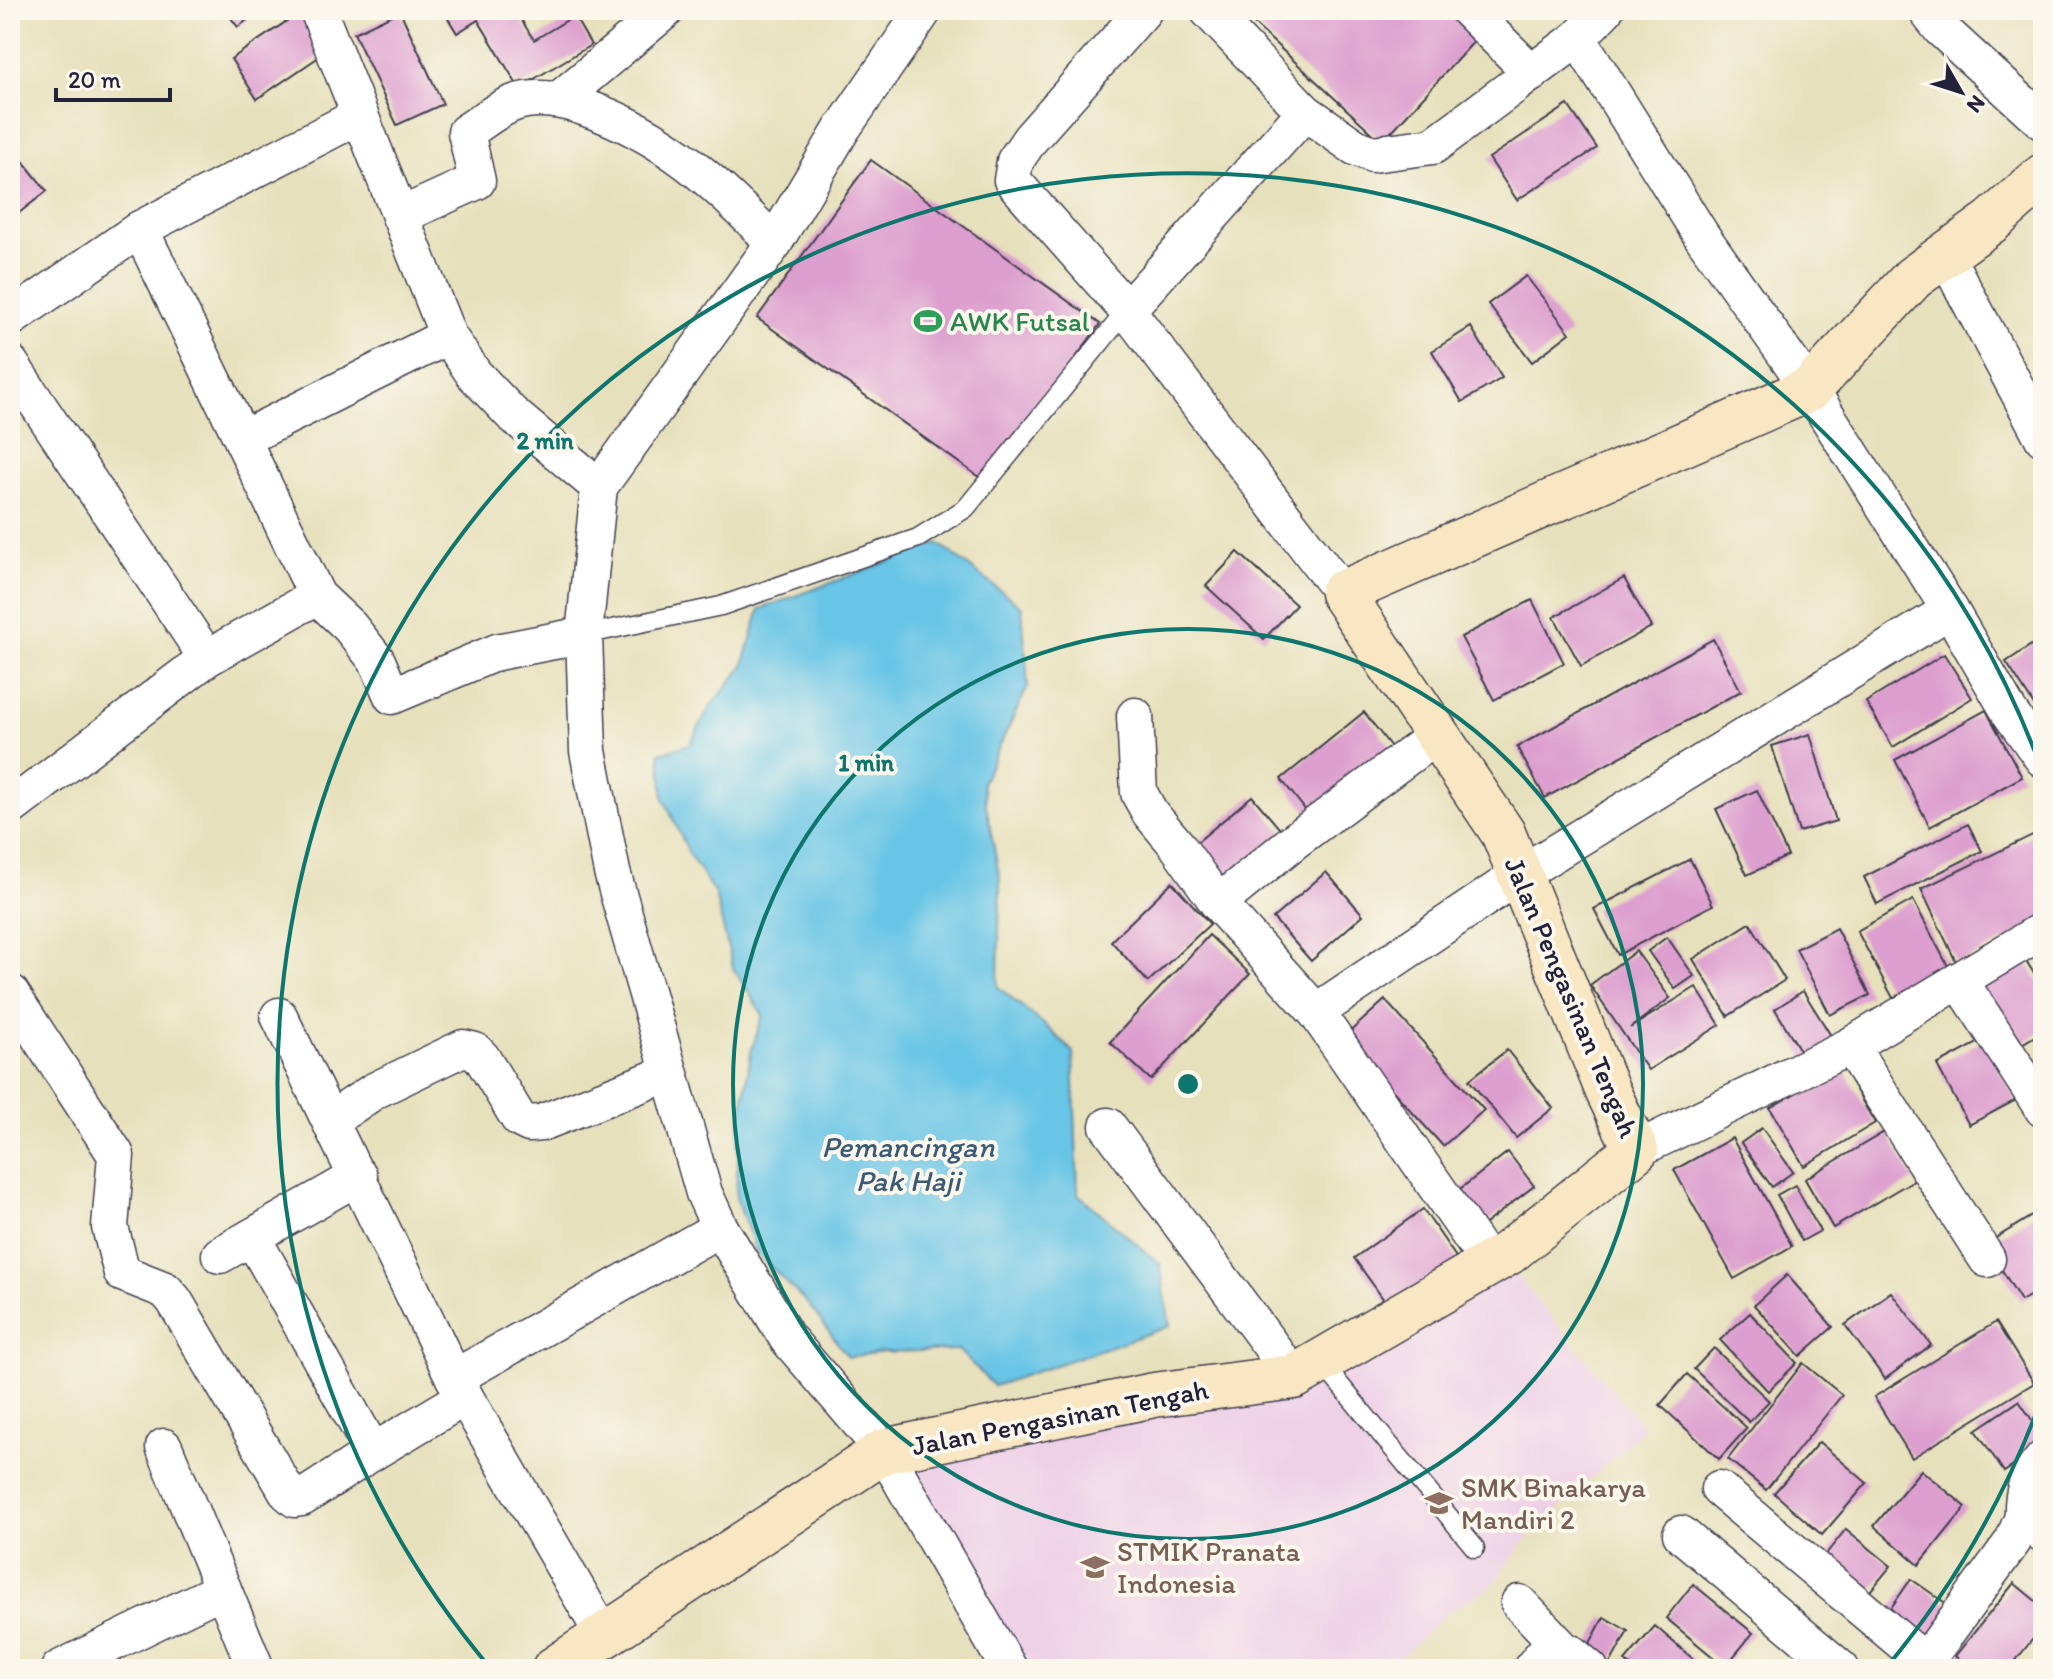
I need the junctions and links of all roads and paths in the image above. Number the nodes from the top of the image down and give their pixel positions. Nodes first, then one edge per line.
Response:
1 (318, 10) edge
2 (666, 10) edge
3 (924, 10) edge
4 (1144, 10) edge
5 (1208, 10) edge
6 (1468, 10) edge
7 (1605, 10) edge
8 (1926, 10) edge
9 (1578, 38) junction
10 (1532, 73) junction
11 (560, 99) junction
12 (1305, 112) junction
13 (359, 116) junction
14 (2043, 122) edge
15 (2043, 176) edge
16 (400, 216) junction
17 (140, 229) junction
18 (774, 243) junction
19 (1945, 255) junction
20 (1127, 310) junction
21 (10, 319) edge
22 (448, 336) junction
23 (10, 363) edge
24 (1810, 389) junction
25 (2043, 438) edge
26 (242, 439) junction
27 (599, 487) junction
28 (1342, 593) junction
29 (317, 596) junction
30 (1950, 610) junction
31 (584, 635) junction
32 (207, 658) junction
33 (1135, 716) dead end
34 (1437, 735) junction
35 (2043, 759) edge
36 (10, 808) edge
37 (1519, 875) junction
38 (1218, 903) junction
39 (2043, 930) edge
40 (1960, 981) junction
41 (10, 992) edge
42 (1316, 1012) junction
43 (279, 1016) dead end
44 (1850, 1046) junction
45 (669, 1073) junction
46 (2043, 1109) edge
47 (331, 1120) junction
48 (1108, 1126) dead end
49 (1636, 1150) junction
50 (359, 1176) junction
51 (720, 1228) junction
52 (252, 1237) junction
53 (220, 1255) dead end
54 (1987, 1259) dead end
55 (1488, 1262) junction
56 (1307, 1370) junction
57 (459, 1388) junction
58 (164, 1447) dead end
59 (884, 1451) junction
60 (373, 1452) junction
61 (2043, 1459) edge
62 (1719, 1489) dead end
63 (2033, 1525) edge
64 (1681, 1534) dead end
65 (1475, 1548) dead end
66 (223, 1589) junction
67 (1519, 1603) dead end
68 (604, 1636) junction
69 (1576, 1659) edge
70 (1926, 1667) edge
71 (59, 1669) edge
72 (256, 1669) edge
73 (554, 1669) edge
74 (1009, 1669) edge
75 (1531, 1669) edge
76 (1841, 1669) edge

1 - 13 street
2 - 11 street
3 - 18 street
4 - 20 street
5 - 12 street
6 - 10 street
7 - 9 street
8 - 14 street
9 - 10 street
9 - 24 street
10 - 12 street
11 - 16 street
11 - 18 street
12 - 20 street
13 - 16 street
13 - 17 street
15 - 19 street
16 - 22 street
17 - 21 street
17 - 26 street
18 - 27 street
19 - 24 street
19 - 25 street
20 - 28 street
20 - 31 lane
22 - 26 street
22 - 27 street
23 - 32 street
24 - 28 street
24 - 30 street
26 - 29 street
27 - 31 street
28 - 34 street, Jalan Pengasinan Tengah
29 - 31 street
29 - 32 street
30 - 35 street
30 - 37 street
31 - 45 street
32 - 36 street
33 - 38 street
34 - 37 street, Jalan Pengasinan Tengah
34 - 38 street
37 - 42 street
37 - 49 street, Jalan Pengasinan Tengah
38 - 42 street
39 - 40 street
40 - 44 street
40 - 46 street
41 - 60 street
42 - 55 street
43 - 47 street
44 - 49 street
44 - 54 street
45 - 47 street
45 - 51 street
47 - 50 street
48 - 56 street
49 - 55 street, Jalan Pengasinan Tengah
50 - 52 street
50 - 57 street
51 - 57 street
51 - 59 street
52 - 53 street
52 - 60 street
55 - 56 street, Jalan Pengasinan Tengah
56 - 59 street, Jalan Pengasinan Tengah
56 - 65 lane
57 - 60 street
57 - 68 street
58 - 66 street
59 - 68 street, Jalan Pengasinan Tengah
59 - 74 street
61 - 63 street
62 - 70 street
63 - 70 street
64 - 76 street
66 - 71 street
66 - 72 street
67 - 69 street
68 - 73 street, Jalan Pengasinan Tengah
69 - 75 street

